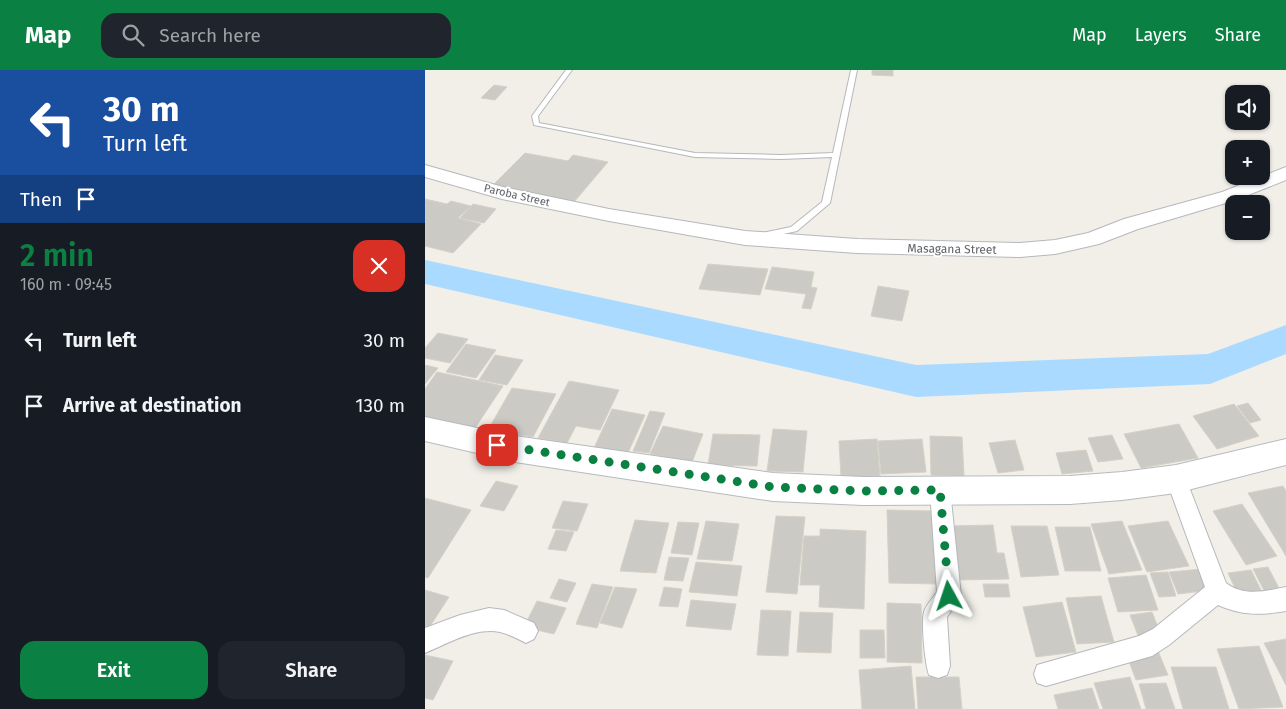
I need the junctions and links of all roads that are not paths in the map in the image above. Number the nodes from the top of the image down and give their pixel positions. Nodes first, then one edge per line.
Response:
1 (569, 70) edge
2 (854, 70) edge
3 (835, 155) junction
4 (425, 171) edge
5 (1286, 173) edge
6 (609, 214) joint
7 (745, 238) junction
8 (425, 429) edge
9 (1286, 452) edge
10 (1176, 480) junction
11 (940, 490) junction
12 (1218, 591) junction
13 (1286, 599) edge
14 (526, 631) dead end
15 (425, 640) edge
16 (938, 666) dead end
17 (1046, 674) dead end

1 - 3 lane
2 - 3 lane
3 - 7 lane
4 - 6 street, Paroba Street
5 - 7 street, Masagana Street
6 - 7 street, Masagana Street
8 - 11 main road
9 - 10 main road
10 - 11 main road
10 - 12 street
11 - 16 street
12 - 13 street
12 - 17 street
14 - 15 street

